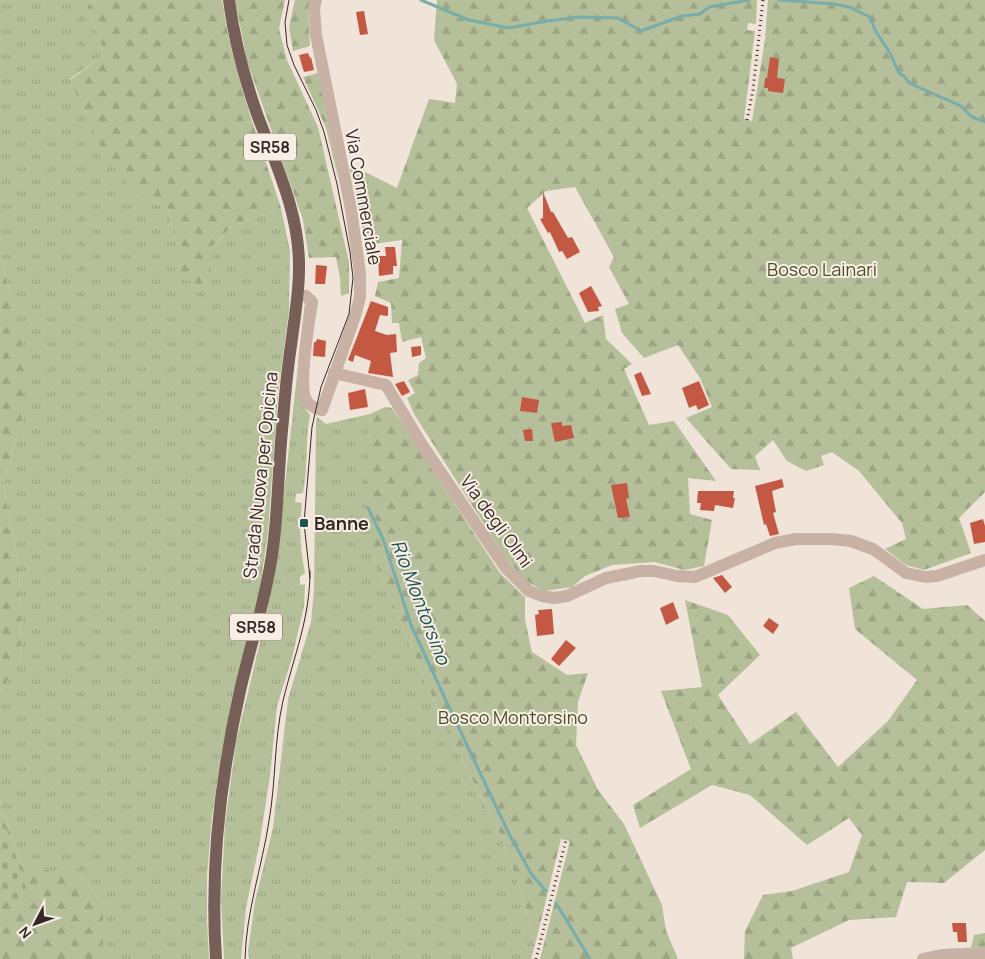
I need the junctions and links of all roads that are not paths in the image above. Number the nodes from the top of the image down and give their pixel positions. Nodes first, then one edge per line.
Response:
1 (229, 0) edge
2 (316, 0) edge
3 (298, 294) junction
4 (334, 373) junction
5 (985, 560) edge
6 (985, 953) edge
7 (216, 959) edge
8 (922, 959) edge

1 - 3 main road, Strada Nuova per Opicina / SR58
2 - 4 street, Via Commerciale
3 - 4 street, Via Commerciale
3 - 7 main road, Strada Nuova per Opicina / SR58
4 - 5 street, Via degli Olmi
6 - 8 street

